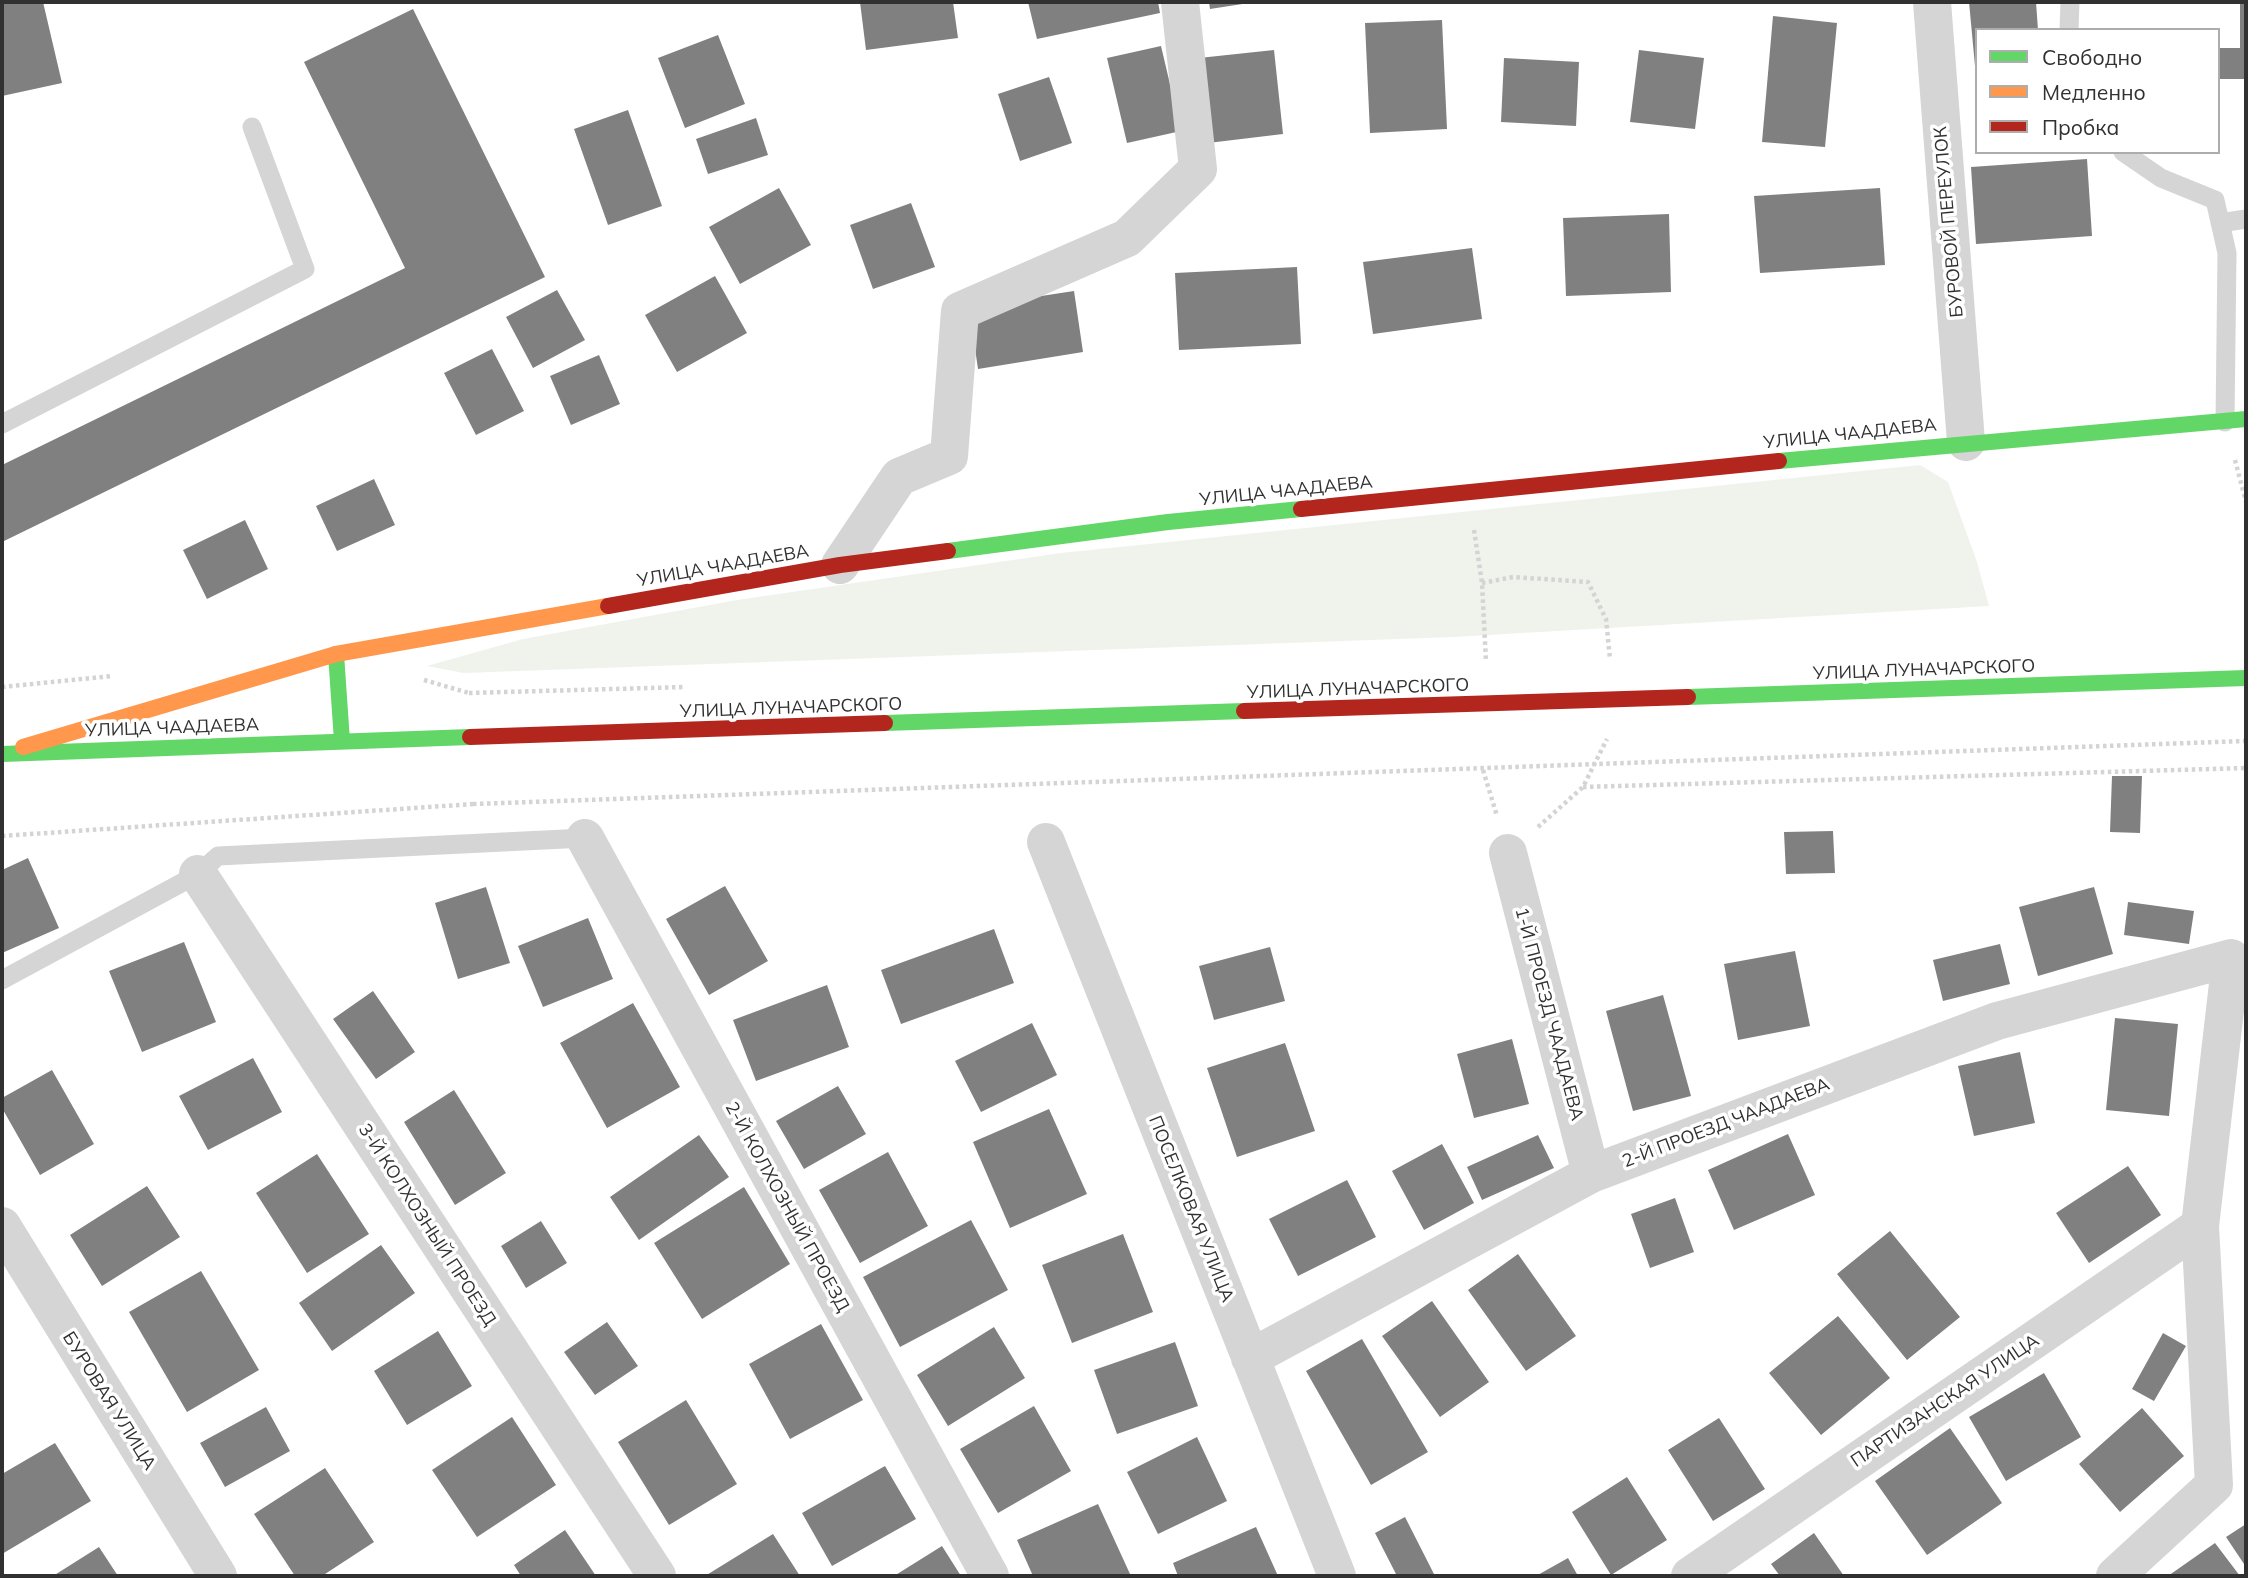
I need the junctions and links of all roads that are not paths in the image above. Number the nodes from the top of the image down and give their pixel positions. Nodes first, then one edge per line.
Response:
1 (1180, 2) edge
2 (1931, 2) edge
3 (2070, 2) edge
4 (2069, 28) edge
5 (252, 127) dead end
6 (2126, 154) edge
7 (2246, 219) edge
8 (2220, 223) junction
9 (2246, 419) edge
10 (2225, 422) junction
11 (2, 424) edge
12 (1966, 442) junction
13 (840, 565) junction
14 (336, 654) junction
15 (2246, 678) edge
16 (470, 737) joint
17 (342, 741) junction
18 (2, 754) edge
19 (585, 838) joint
20 (1046, 842) dead end
21 (1508, 853) road end
22 (198, 874) junction
23 (2, 980) edge
24 (1591, 1174) junction
25 (2, 1226) edge
26 (2200, 1226) junction
27 (1250, 1358) junction
28 (218, 1576) edge
29 (657, 1576) edge
30 (989, 1576) edge
31 (1337, 1576) edge
32 (1690, 1576) edge
33 (2115, 1576) edge

1 - 13 street
2 - 12 street, БУРОВОЙ ПЕРЕУЛОК
3 - 4 lane
5 - 11 lane
6 - 8 lane
7 - 8 lane
8 - 10 lane
9 - 10 street, УЛИЦА ЧААДАЕВА
10 - 12 street, УЛИЦА ЧААДАЕВА
12 - 13 street, УЛИЦА ЧААДАЕВА
13 - 14 street, УЛИЦА ЧААДАЕВА
14 - 17 street
14 - 18 street, УЛИЦА ЧААДАЕВА
15 - 16 street, УЛИЦА ЛУНАЧАРСКОГО, bridge
16 - 17 street, УЛИЦА ЧААДАЕВА
17 - 18 street, УЛИЦА ЧААДАЕВА
19 - 22 lane
19 - 30 street, 2-Й КОЛХОЗНЫЙ ПРОЕЗД
20 - 27 street, ПОСЕЛКОВАЯ УЛИЦА
21 - 24 street, 1-Й ПРОЕЗД ЧААДАЕВА
22 - 23 lane
22 - 29 street, 3-Й КОЛХОЗНЫЙ ПРОЕЗД
24 - 26 street, 2-Й ПРОЕЗД ЧААДАЕВА
24 - 27 street, 2-Й ПРОЕЗД ЧААДАЕВА
25 - 28 street, БУРОВАЯ УЛИЦА
26 - 32 street, ПАРТИЗАНСКАЯ УЛИЦА
26 - 33 street
27 - 31 street, ПОСЕЛКОВАЯ УЛИЦА

